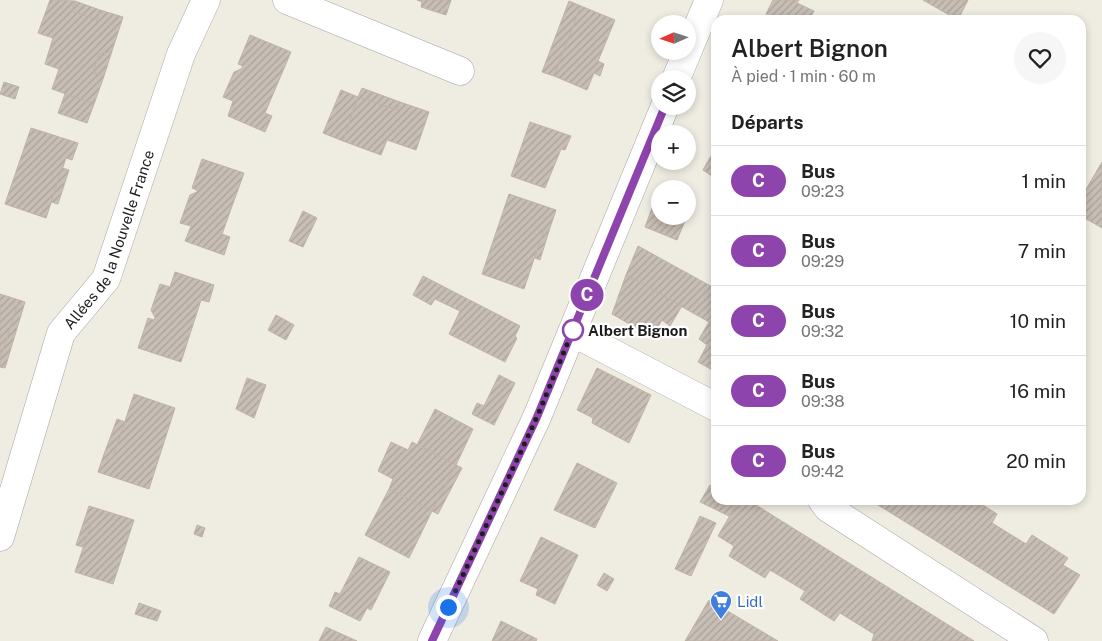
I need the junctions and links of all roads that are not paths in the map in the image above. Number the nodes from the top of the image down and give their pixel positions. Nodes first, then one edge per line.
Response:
1 (206, 0) edge
2 (287, 0) edge
3 (709, 0) edge
4 (680, 70) edge
5 (460, 71) dead end
6 (661, 115) edge
7 (572, 332) junction
8 (711, 404) edge
9 (826, 505) edge
10 (0, 537) edge
11 (432, 641) edge
12 (1034, 641) edge

1 - 10 street, Allées de la Nouvelle France
2 - 5 street
3 - 4 street
6 - 7 street
7 - 8 street
7 - 11 street
9 - 12 street

